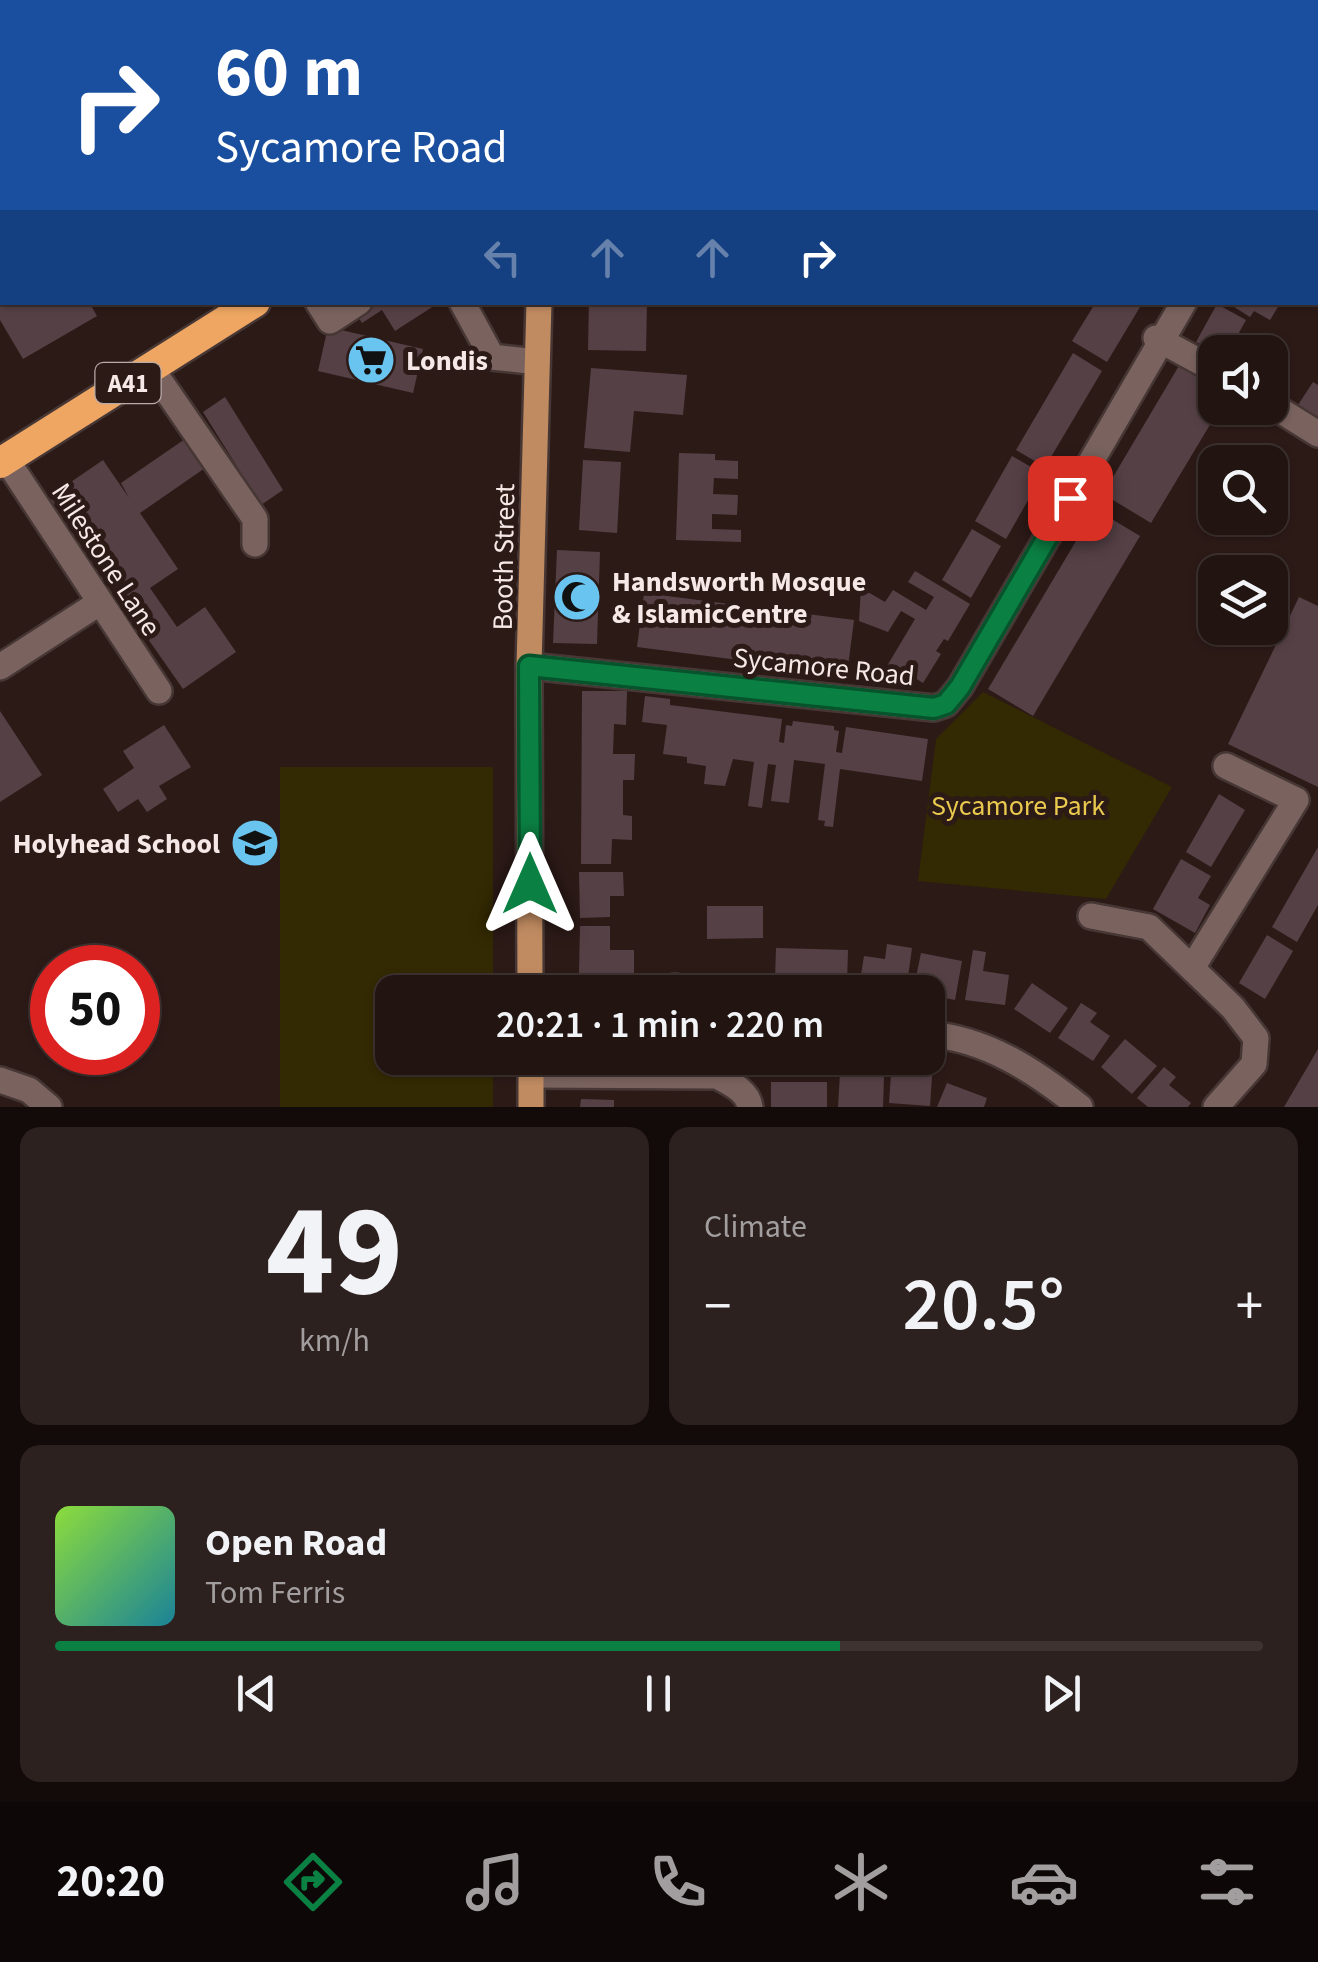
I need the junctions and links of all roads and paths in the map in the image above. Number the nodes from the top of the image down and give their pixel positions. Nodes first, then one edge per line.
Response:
1 (251, 305) edge
2 (320, 305) edge
3 (354, 305) edge
4 (464, 305) edge
5 (540, 305) edge
6 (1182, 305) edge
7 (1159, 339) junction
8 (1198, 361) edge
9 (538, 362) junction
10 (151, 368) junction
11 (1288, 415) edge
12 (1318, 434) edge
13 (3, 461) edge
14 (255, 544) dead end
15 (100, 603) junction
16 (529, 666) junction
17 (0, 667) edge
18 (158, 691) dead end
19 (1226, 766) dead end
20 (1307, 806) edge
21 (1091, 916) dead end
22 (1192, 968) junction
23 (530, 975) edge
24 (945, 1038) edge
25 (531, 1075) edge
26 (712, 1075) edge
27 (0, 1080) edge
28 (49, 1107) edge
29 (531, 1107) edge
30 (750, 1107) edge
31 (1080, 1107) edge
32 (1216, 1107) edge

1 - 10 highway, A41
2 - 3 street
4 - 9 street
5 - 9 main road, Booth Street
6 - 7 street, Sycamore Road
7 - 8 street
7 - 16 street, Sycamore Road
9 - 16 main road, Booth Street
10 - 13 highway, A41
10 - 14 street
11 - 12 street
13 - 15 street, Milestone Lane
15 - 17 street
15 - 18 street, Milestone Lane
16 - 23 main road, Booth Street
19 - 20 street
20 - 22 street
21 - 22 street
22 - 32 street
24 - 31 street
25 - 29 main road
26 - 30 street
27 - 28 street

